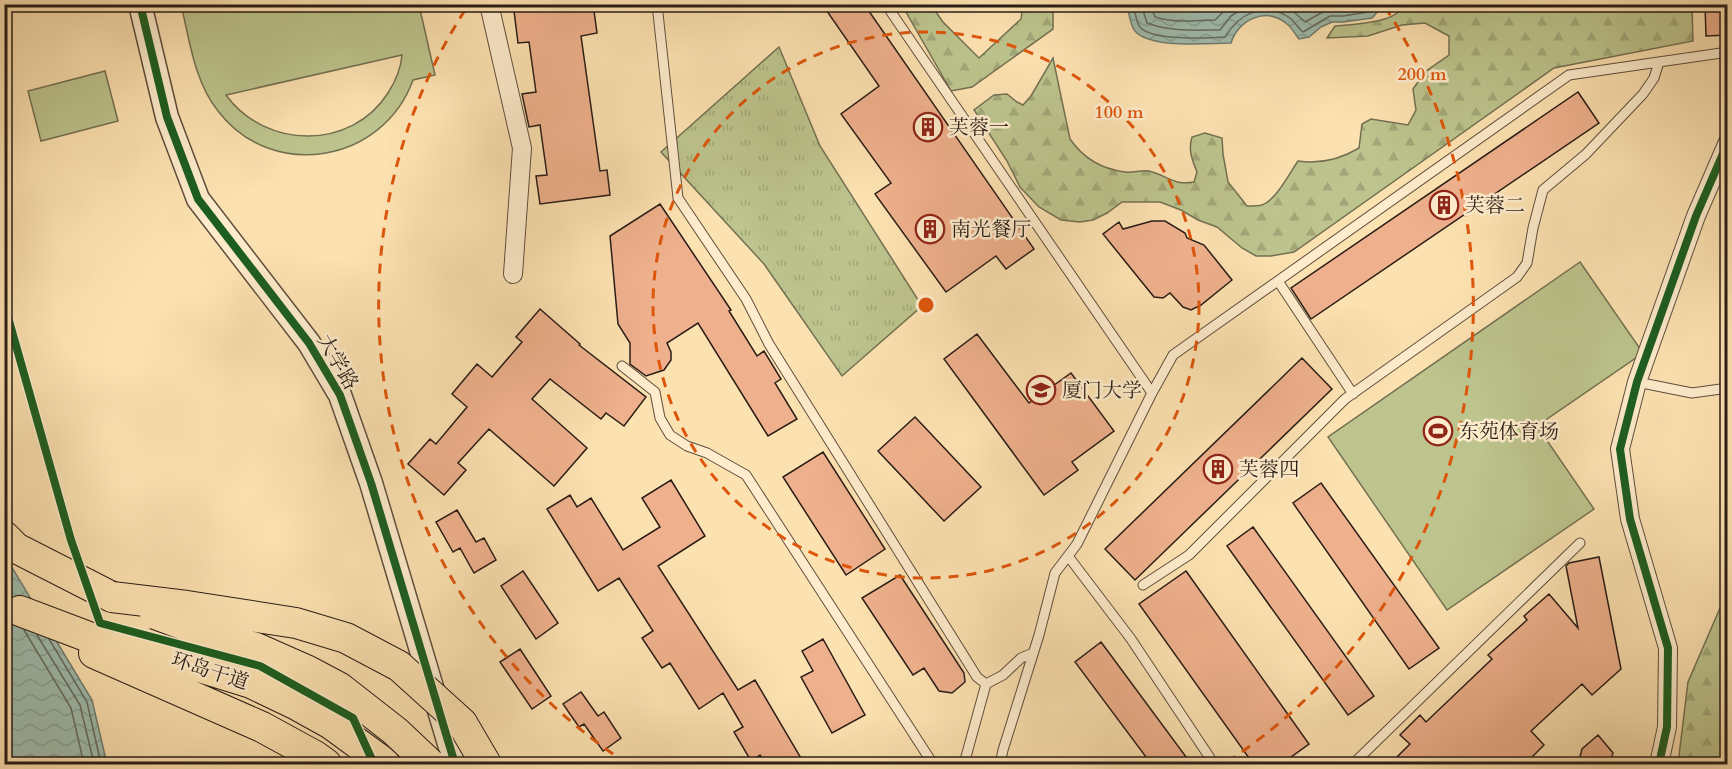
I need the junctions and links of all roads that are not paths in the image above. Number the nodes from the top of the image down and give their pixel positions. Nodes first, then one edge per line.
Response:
1 (140, 4) edge
2 (489, 4) edge
3 (657, 4) edge
4 (888, 4) edge
5 (1728, 52) edge
6 (1659, 62) junction
7 (1728, 142) edge
8 (513, 273) dead end
9 (1278, 281) junction
10 (622, 366) dead end
11 (1637, 382) junction
12 (1728, 388) edge
13 (1152, 393) junction
14 (1353, 394) junction
15 (4, 537) edge
16 (1580, 543) dead end
17 (1068, 556) junction
18 (1143, 585) dead end
19 (112, 597) junction
20 (12, 606) edge
21 (1034, 653) junction
22 (986, 684) junction
23 (326, 765) edge
24 (385, 765) edge
25 (430, 765) edge
26 (454, 765) edge
27 (486, 765) edge
28 (933, 765) edge
29 (964, 765) edge
30 (1000, 765) edge
31 (1214, 765) edge
32 (1353, 765) edge
33 (1659, 765) edge

1 - 26 street, 大学路
2 - 8 street
3 - 22 lane
4 - 13 lane
5 - 6 lane
6 - 9 lane
6 - 14 lane
7 - 11 street
9 - 13 lane
9 - 14 lane
10 - 28 lane
11 - 12 lane
11 - 33 street
13 - 17 lane
14 - 18 lane
15 - 19 highway
16 - 32 lane
17 - 21 lane
17 - 31 lane
19 - 25 highway, 环岛干道, bridge
19 - 27 highway, bridge
20 - 23 highway
20 - 24 highway, 环岛干道
21 - 22 lane
21 - 30 lane
22 - 29 lane

